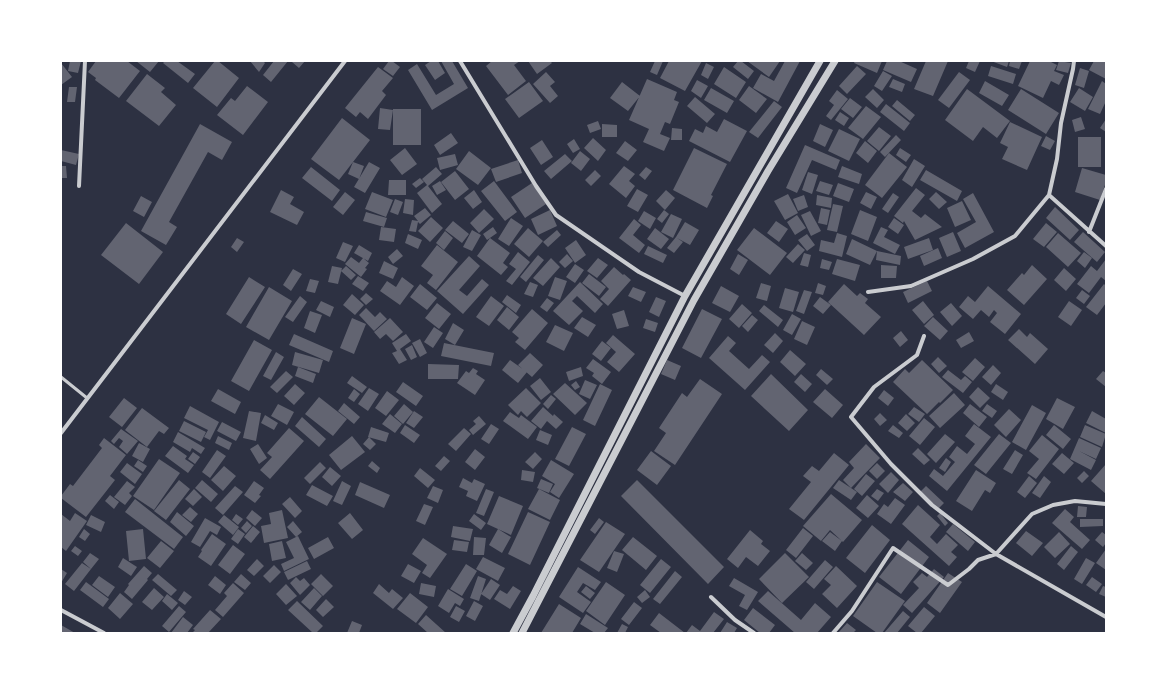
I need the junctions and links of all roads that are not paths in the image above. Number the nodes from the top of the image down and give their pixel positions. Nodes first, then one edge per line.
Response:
1 (85, 61) edge
2 (345, 61) edge
3 (460, 61) edge
4 (820, 61) edge
5 (835, 61) edge
6 (1074, 61) edge
7 (79, 186) dead end
8 (1106, 189) edge
9 (1049, 195) junction
10 (1089, 232) junction
11 (1106, 246) edge
12 (868, 292) dead end
13 (685, 296) junction
14 (924, 336) dead end
15 (61, 377) edge
16 (88, 398) junction
17 (61, 433) edge
18 (1106, 504) edge
19 (996, 554) junction
20 (711, 598) dead end
21 (61, 610) edge
22 (1106, 617) edge
23 (104, 633) edge
24 (513, 633) edge
25 (522, 633) edge
26 (754, 633) edge
27 (833, 633) edge

1 - 7 street
2 - 16 street
3 - 13 street
4 - 13 street
5 - 25 street
6 - 9 street
8 - 10 street
9 - 10 street
9 - 12 street
10 - 11 street
13 - 24 street
14 - 19 street
15 - 16 lane
16 - 17 street
18 - 19 street
19 - 22 street
19 - 27 street
20 - 26 street
21 - 23 street

